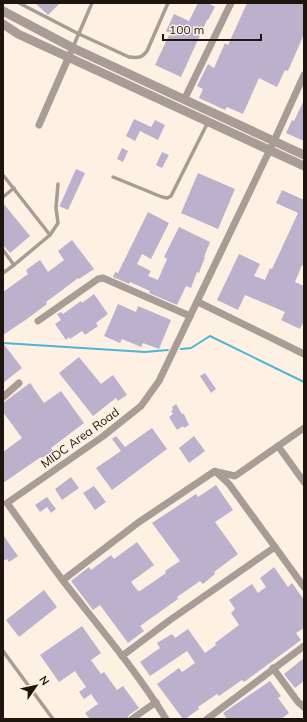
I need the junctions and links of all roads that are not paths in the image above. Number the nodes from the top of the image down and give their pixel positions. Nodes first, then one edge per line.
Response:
1 (19, 3) edge
2 (92, 3) edge
3 (168, 3) edge
4 (231, 3) edge
5 (3, 11) edge
6 (3, 24) edge
7 (79, 34) junction
8 (73, 48) junction
9 (69, 58) junction
10 (304, 75) edge
11 (184, 100) junction
12 (208, 122) junction
13 (39, 125) dead end
14 (274, 142) junction
15 (270, 151) junction
16 (304, 155) edge
17 (304, 166) edge
18 (3, 175) edge
19 (112, 178) dead end
20 (58, 184) dead end
21 (14, 188) junction
22 (3, 197) edge
23 (50, 235) junction
24 (3, 250) edge
25 (14, 265) junction
26 (3, 273) edge
27 (198, 302) junction
28 (190, 316) junction
29 (38, 321) dead end
30 (304, 354) edge
31 (19, 383) dead end
32 (3, 396) edge
33 (304, 428) edge
34 (278, 446) junction
35 (215, 471) junction
36 (304, 482) edge
37 (5, 500) edge
38 (275, 547) junction
39 (63, 580) junction
40 (304, 587) edge
41 (304, 646) edge
42 (3, 651) edge
43 (122, 656) junction
44 (273, 668) junction
45 (156, 702) junction
46 (304, 707) edge
47 (53, 719) edge
48 (132, 719) edge
49 (166, 719) edge
50 (207, 719) edge

1 - 7 lane
2 - 7 lane
3 - 7 lane
4 - 11 street
5 - 8 street
6 - 9 street
7 - 8 lane
8 - 9 street
8 - 11 street
9 - 12 street
9 - 13 street
10 - 14 street, MIDC Area Road
11 - 14 street
12 - 15 street
12 - 19 lane
14 - 15 street, MIDC Area Road
14 - 16 street
15 - 17 street
15 - 27 street, MIDC Area Road
18 - 21 lane
20 - 23 lane
21 - 22 lane
21 - 23 lane
23 - 25 lane
24 - 25 lane
25 - 26 lane
27 - 28 street, MIDC Area Road
27 - 30 street
28 - 29 street
28 - 37 street, MIDC Area Road
31 - 32 street
33 - 34 street
34 - 35 street
34 - 36 street
35 - 38 street
35 - 39 street
37 - 39 street, MIDC Area Road
38 - 40 street
38 - 43 street
39 - 43 street, MIDC Area Road
41 - 44 street
42 - 47 lane
43 - 45 street, MIDC Area Road
44 - 46 street
44 - 50 street
45 - 48 street
45 - 49 street, MIDC Area Road

